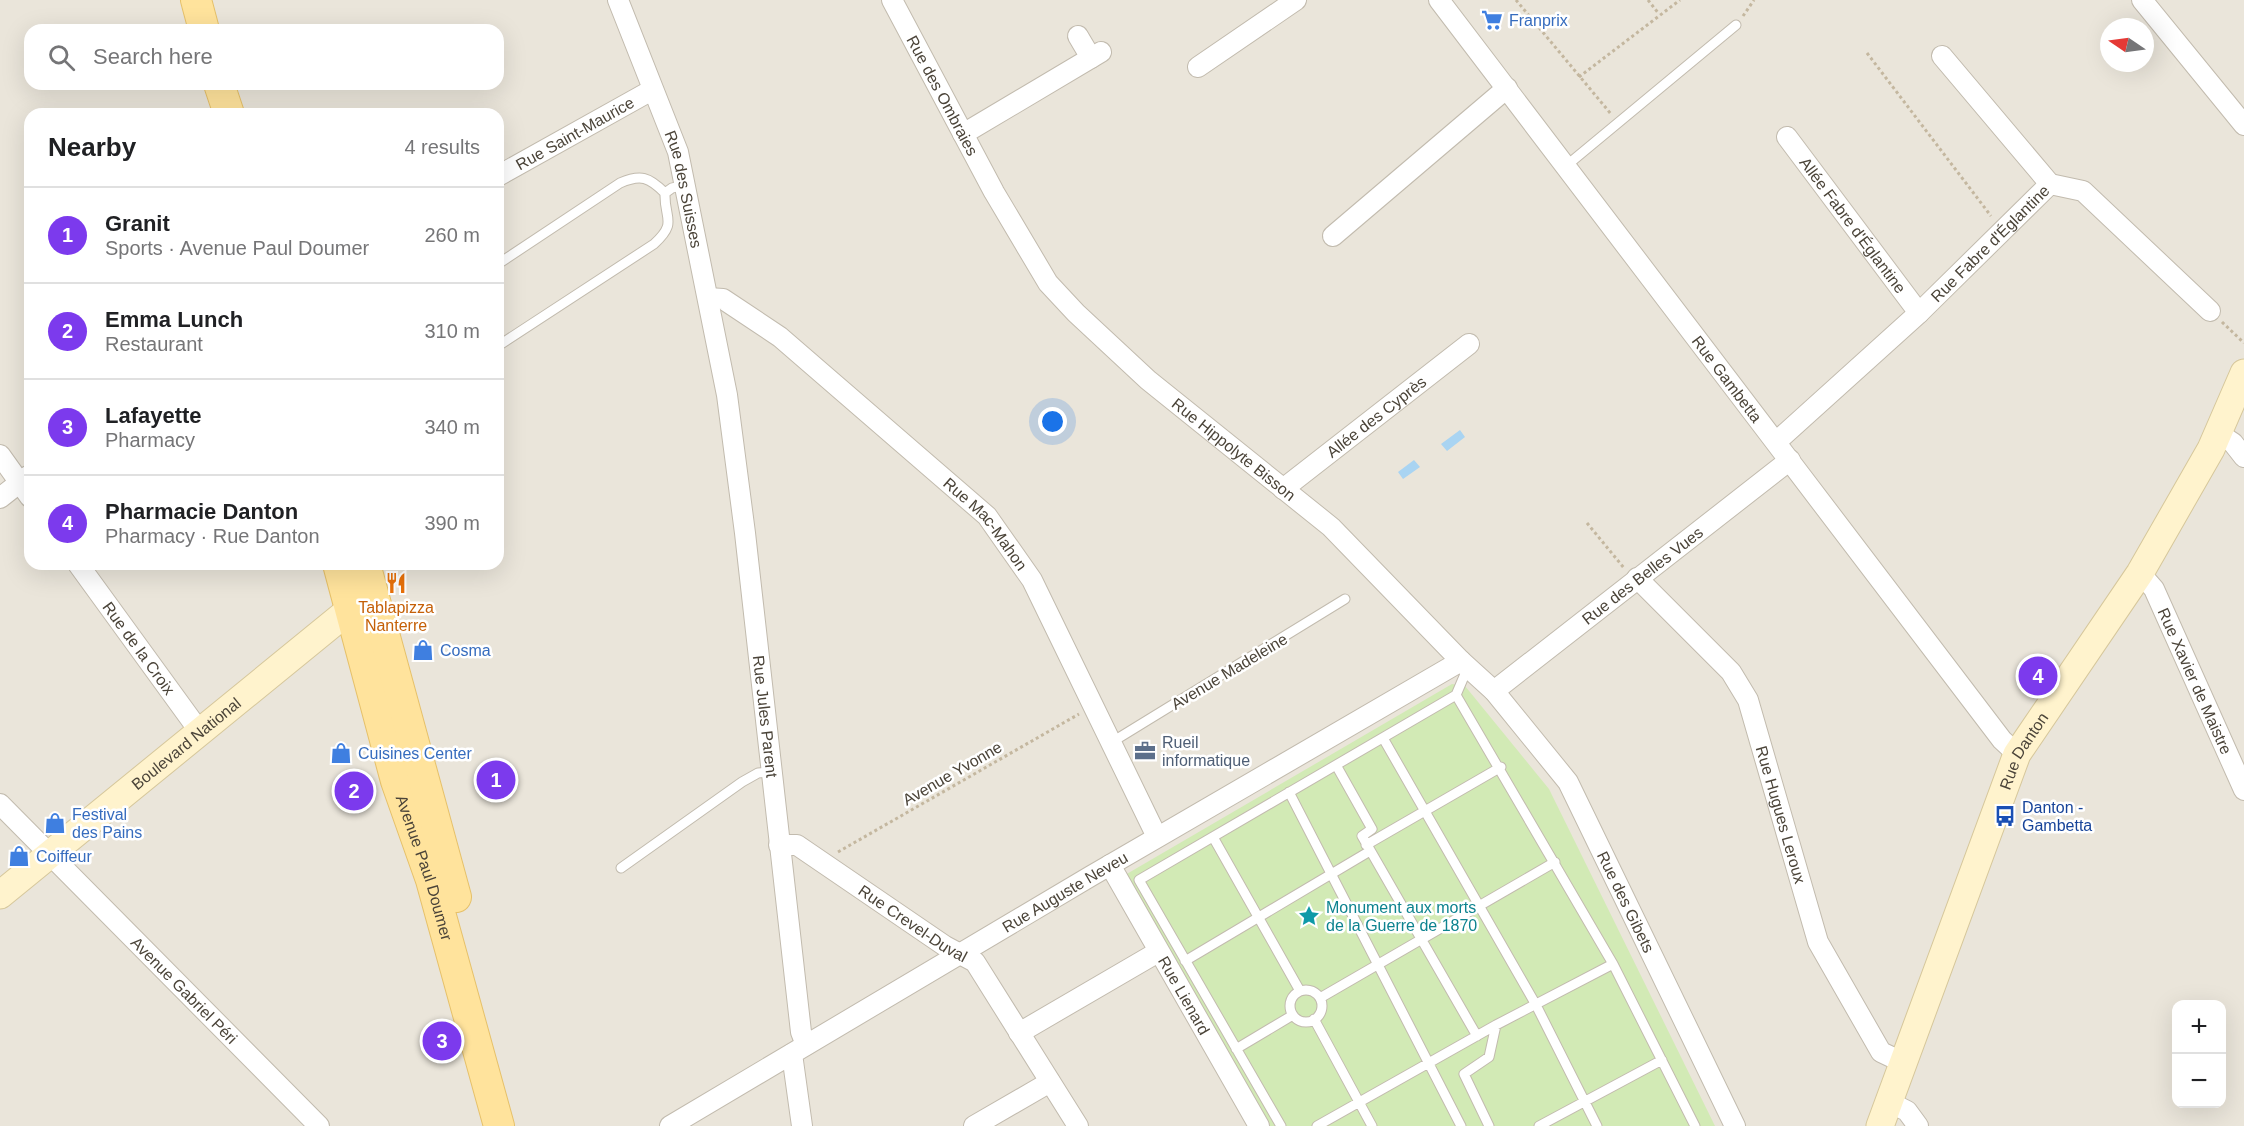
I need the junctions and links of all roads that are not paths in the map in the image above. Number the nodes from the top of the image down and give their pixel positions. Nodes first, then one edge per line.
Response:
1 (196, 0) edge
2 (618, 0) edge
3 (892, 0) edge
4 (1296, 0) edge
5 (1439, 0) edge
6 (2142, 0) edge
7 (202, 24) edge
8 (1736, 25) road end
9 (1078, 36) dead end
10 (1942, 56) dead end
11 (1198, 68) dead end
12 (1507, 88) junction
13 (652, 90) junction
14 (2244, 125) edge
15 (963, 134) junction
16 (1787, 137) dead end
17 (1566, 166) junction
18 (504, 173) edge
19 (2050, 184) junction
20 (685, 185) junction
21 (994, 192) joint
22 (665, 193) junction
23 (1333, 236) dead end
24 (504, 260) edge
25 (708, 298) junction
26 (2210, 310) dead end
27 (1919, 313) junction
28 (504, 342) edge
29 (1469, 344) dead end
30 (2244, 373) edge
31 (726, 387) joint
32 (2218, 433) junction
33 (1776, 442) junction
34 (0, 454) edge
35 (2244, 457) edge
36 (1790, 460) junction
37 (24, 482) edge
38 (24, 486) edge
39 (1283, 489) junction
40 (0, 498) edge
41 (82, 570) edge
42 (344, 570) edge
43 (2140, 573) junction
44 (1635, 579) junction
45 (363, 588) edge
46 (1345, 599) dead end
47 (1465, 664) junction
48 (1494, 692) junction
49 (1456, 695) junction
50 (200, 732) junction
51 (1383, 738) junction
52 (1112, 742) junction
53 (2017, 754) junction
54 (1336, 765) junction
55 (1501, 767) junction
56 (771, 772) junction
57 (2244, 790) edge
58 (1289, 792) junction
59 (0, 804) edge
60 (1425, 812) junction
61 (1158, 837) junction
62 (1213, 837) junction
63 (779, 845) junction
64 (1368, 848) junction
65 (49, 855) junction
66 (1555, 862) junction
67 (1110, 865) junction
68 (621, 868) dead end
69 (1331, 874) junction
70 (0, 895) edge
71 (1479, 906) junction
72 (1258, 918) junction
73 (1420, 940) junction
74 (1158, 952) junction
75 (961, 954) junction
76 (1185, 961) junction
77 (1378, 964) junction
78 (1613, 964) junction
79 (1300, 991) junction
80 (1320, 998) junction
81 (1536, 1005) junction
82 (1293, 1015) junction
83 (1314, 1019) junction
84 (1496, 1025) junction
85 (1019, 1033) junction
86 (1477, 1036) junction
87 (1236, 1049) junction
88 (799, 1050) junction
89 (1662, 1060) junction
90 (1428, 1063) junction
91 (1904, 1063) junction
92 (1050, 1082) junction
93 (1584, 1101) junction
94 (1359, 1102) junction
95 (1884, 1114) edge
96 (319, 1126) edge
97 (499, 1126) edge
98 (518, 1126) edge
99 (670, 1126) edge
100 (802, 1126) edge
101 (974, 1126) edge
102 (1078, 1126) edge
103 (1259, 1126) edge
104 (1281, 1126) edge
105 (1317, 1126) edge
106 (1372, 1126) edge
107 (1461, 1126) edge
108 (1489, 1126) edge
109 (1539, 1126) edge
110 (1597, 1126) edge
111 (1695, 1126) edge
112 (1735, 1126) edge
113 (1918, 1126) edge

1 - 7 main road
2 - 13 street, Rue des Suisses
3 - 15 street, Rue des Ombraies
4 - 11 street
5 - 12 street, Rue Gambetta
6 - 14 street
8 - 17 lane
9 - 15 street
10 - 19 street
12 - 17 street, Rue Gambetta
12 - 23 street
13 - 18 street, Rue Saint-Maurice
13 - 20 street, Rue des Suisses
15 - 21 street, Rue des Ombraies
16 - 27 street, Allée Fabre d'Églantine
17 - 33 street, Rue Gambetta
19 - 26 street, Rue Fabre d'Églantine
19 - 27 street, Rue Fabre d'Églantine
20 - 22 lane
20 - 25 street, Rue des Suisses
21 - 39 street, Rue Hippolyte Bisson
22 - 24 lane
22 - 28 lane
25 - 31 street, Rue des Suisses
25 - 52 street, Rue Mac-Mahon
27 - 33 street, Rue Fabre d'Églantine
29 - 39 street, Allée des Cyprès
30 - 32 street, Rue Danton
31 - 56 street, Rue Jules Parent
32 - 35 street
32 - 43 street, Rue Danton
33 - 36 street, Rue Gambetta
34 - 37 street
36 - 44 street, Rue des Belles Vues
36 - 53 street, Rue Gambetta
38 - 40 street
39 - 47 street, Rue Hippolyte Bisson
41 - 50 street, Rue de la Croix
42 - 45 main road
43 - 53 street, Rue Danton
43 - 57 street, Rue Xavier de Maistre
44 - 48 street, Rue des Belles Vues
44 - 91 street, Rue Hugues Leroux
45 - 50 street, Boulevard National
45 - 97 main road, Avenue Paul Doumer
45 - 98 main road, Avenue Paul Doumer
46 - 52 lane, Avenue Madeleine
47 - 48 street, Rue Hippolyte Bisson
47 - 49 lane
47 - 61 street, Rue Auguste Neveu
48 - 112 street, Rue des Gibets
49 - 51 lane
49 - 55 lane
50 - 65 street, Boulevard National
51 - 54 lane
51 - 60 lane
52 - 61 street, Rue Mac-Mahon
53 - 91 street, Rue Danton
54 - 58 lane
54 - 64 lane
55 - 60 lane
55 - 66 lane
56 - 63 street, Rue Jules Parent
56 - 68 lane
58 - 62 lane
58 - 69 lane
59 - 65 street, Avenue Gabriel Péri
60 - 64 lane
60 - 71 lane
61 - 67 street, Rue Auguste Neveu
62 - 72 lane
62 - 76 lane
63 - 75 street, Rue Crevel-Duval
63 - 88 street, Rue Jules Parent
64 - 69 lane
64 - 73 lane
65 - 70 street, Boulevard National
65 - 96 street, Avenue Gabriel Péri
66 - 71 lane
66 - 78 lane
67 - 74 street, Rue Lienard
67 - 75 street, Rue Auguste Neveu
69 - 72 lane
69 - 77 lane
71 - 73 lane
71 - 81 lane
72 - 76 lane
72 - 79 lane
73 - 77 lane
73 - 86 lane
74 - 85 street
74 - 103 street, Rue Lienard
75 - 85 street, Rue Crevel-Duval
75 - 88 street, Rue Auguste Neveu
76 - 87 lane
77 - 80 lane
77 - 90 lane
78 - 81 lane
78 - 89 lane
79 - 80 lane
79 - 82 lane
80 - 83 lane
81 - 84 lane
81 - 93 lane
82 - 83 lane
82 - 87 lane
83 - 94 lane
84 - 86 lane
84 - 108 lane
85 - 92 street, Rue Crevel-Duval
86 - 90 lane
87 - 104 lane
88 - 99 street, Rue Auguste Neveu
88 - 100 street, Rue Jules Parent
89 - 93 lane
89 - 111 lane
90 - 94 lane
90 - 107 lane
91 - 95 street, Rue Danton
92 - 101 street
92 - 102 street, Rue Crevel-Duval
93 - 109 lane
93 - 110 lane
94 - 105 lane
94 - 106 lane
95 - 113 street

